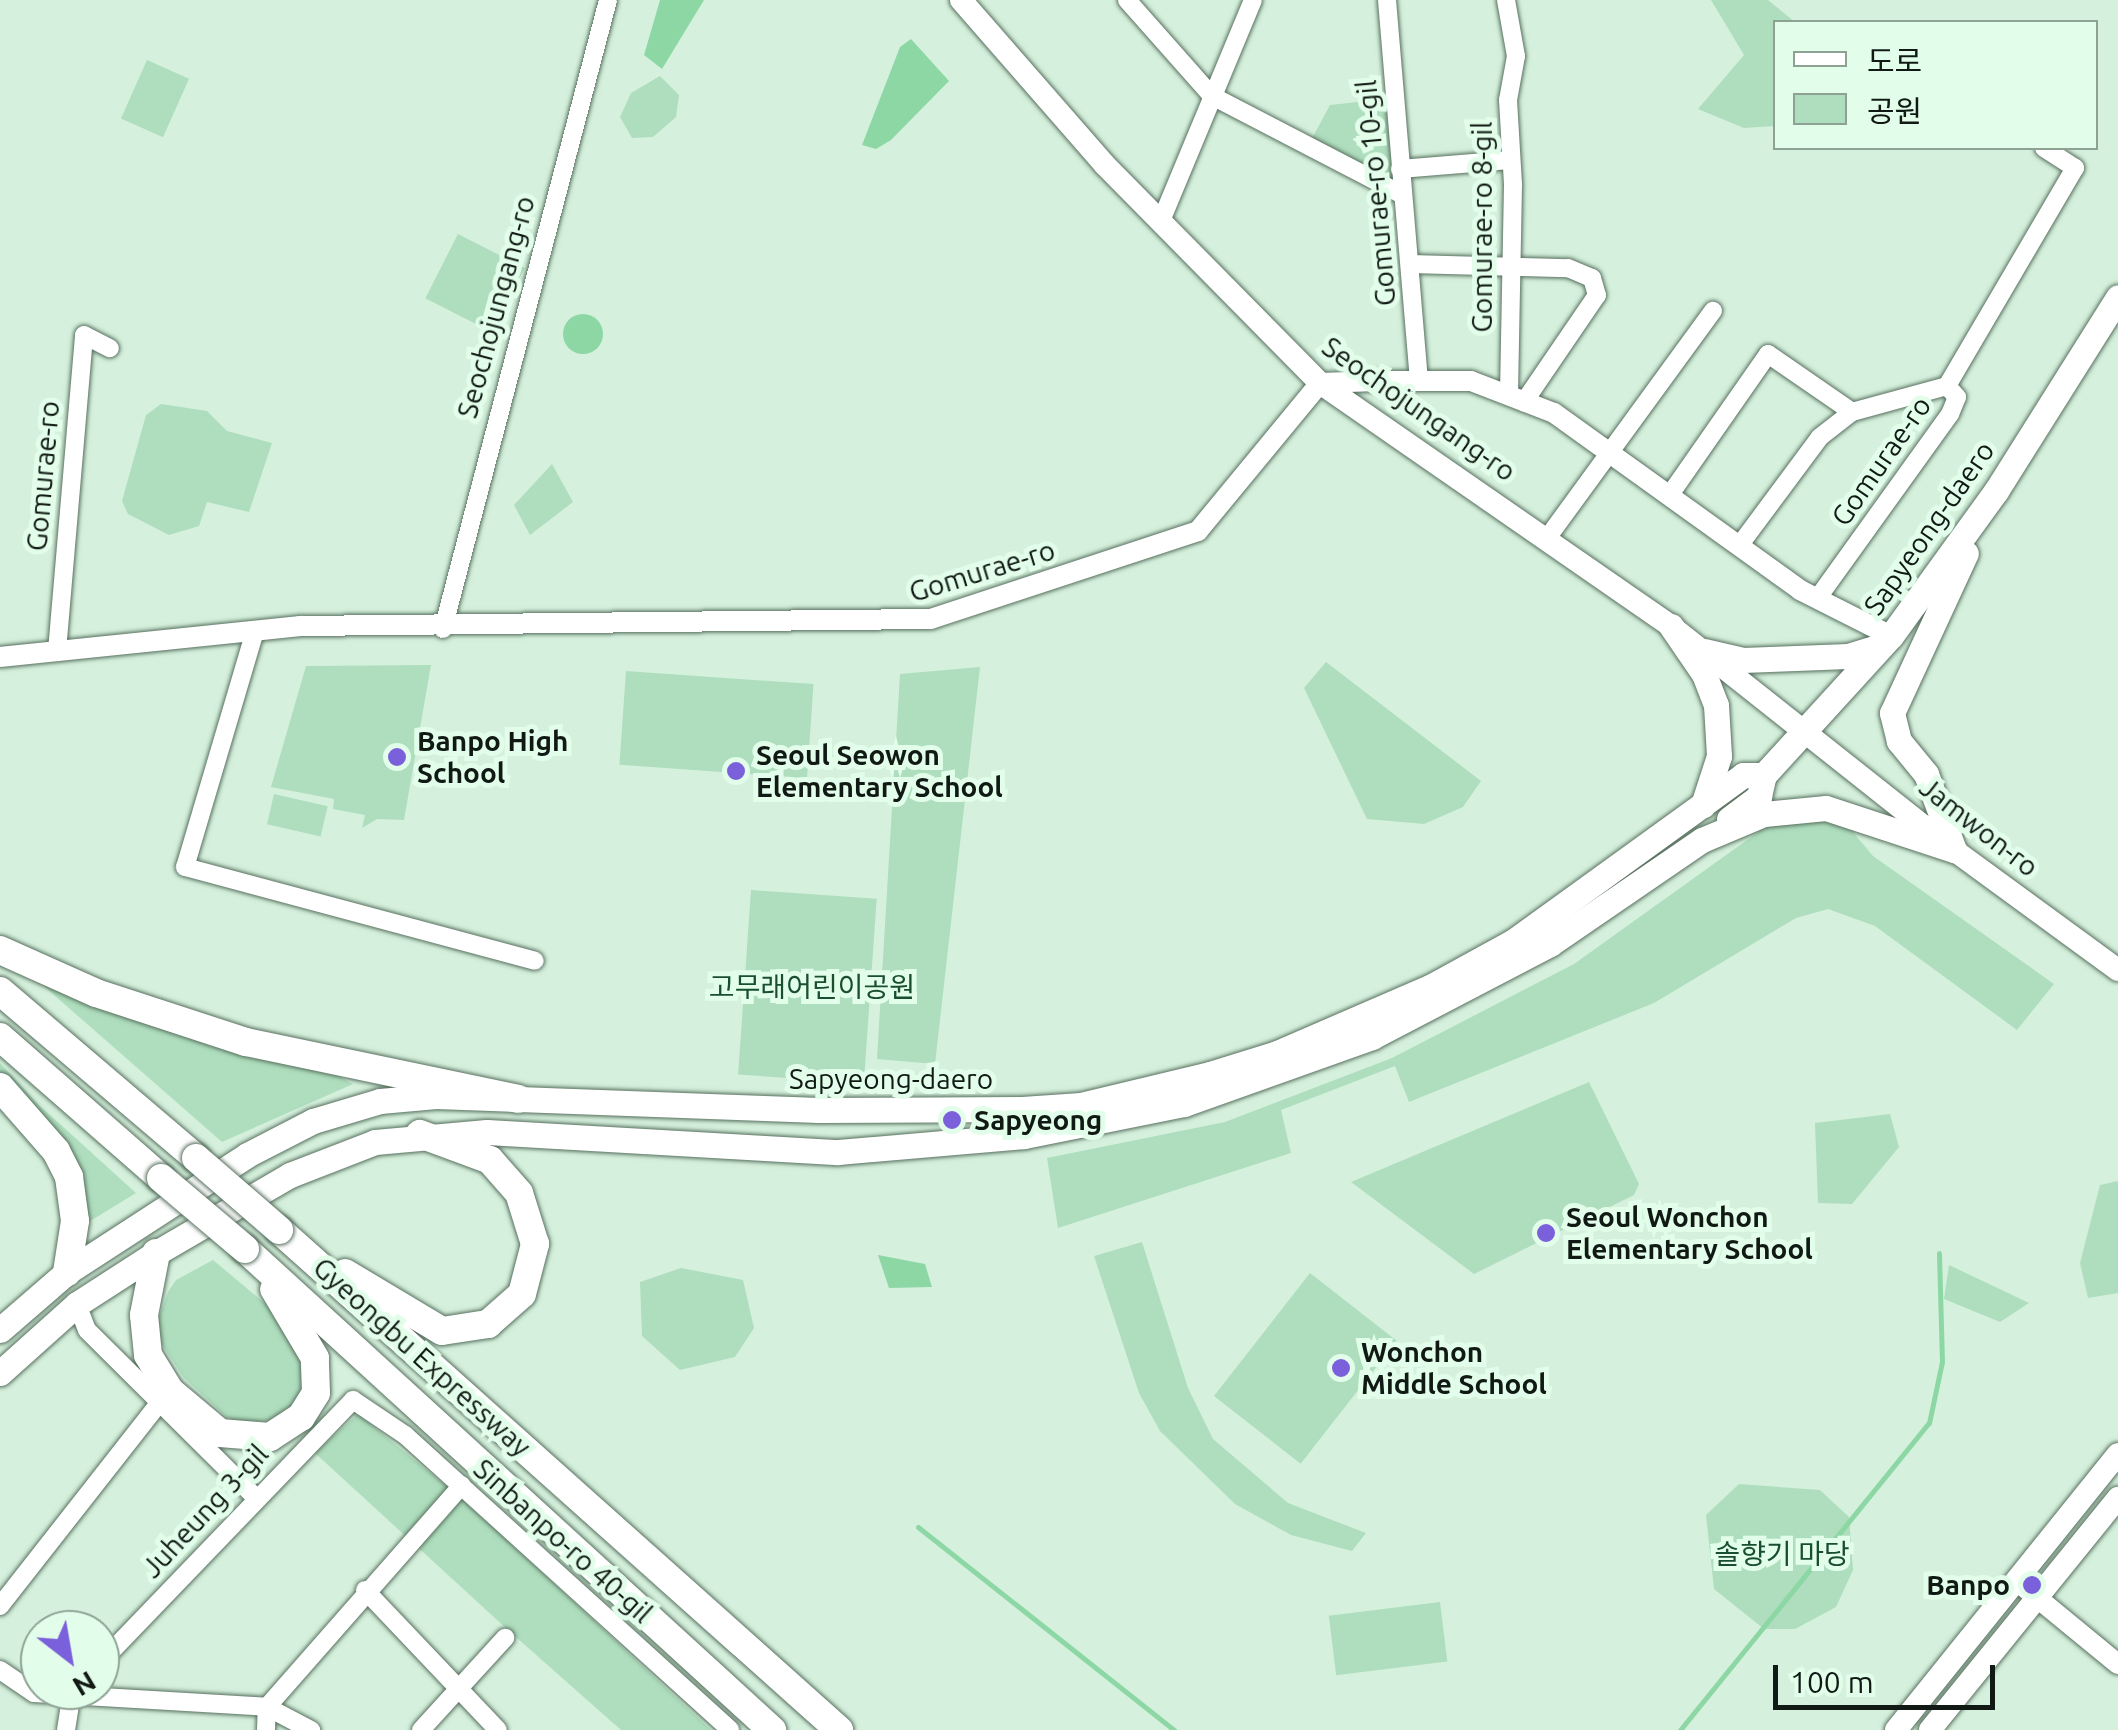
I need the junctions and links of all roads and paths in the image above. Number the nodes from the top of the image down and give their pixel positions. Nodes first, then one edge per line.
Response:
1 (608, 0) edge
2 (961, 0) edge
3 (1128, 0) edge
4 (1253, 0) edge
5 (1388, 0) edge
6 (1506, 0) edge
7 (1212, 96) junction
8 (2047, 150) edge
9 (1510, 160) junction
10 (1400, 169) junction
11 (1401, 194) junction
12 (1161, 221) junction
13 (1410, 264) junction
14 (1513, 266) junction
15 (2118, 298) edge
16 (1713, 311) dead end
17 (110, 348) dead end
18 (1419, 381) junction
19 (1320, 383) junction
20 (1947, 386) junction
21 (1516, 399) junction
22 (1852, 412) junction
23 (1609, 453) junction
24 (1996, 491) junction
25 (1669, 496) junction
26 (1548, 538) junction
27 (1739, 546) junction
28 (1818, 598) junction
29 (1671, 626) junction
30 (444, 629) junction
31 (255, 631) junction
32 (1888, 639) junction
33 (56, 651) junction
34 (1704, 651) junction
35 (0, 657) edge
36 (1806, 729) junction
37 (1764, 775) junction
38 (1700, 810) junction
39 (1702, 840) junction
40 (1954, 850) junction
41 (1658, 872) junction
42 (0, 950) edge
43 (535, 961) dead end
44 (2118, 970) edge
45 (0, 991) edge
46 (0, 1037) edge
47 (0, 1086) edge
48 (518, 1099) junction
49 (420, 1134) junction
50 (156, 1253) junction
51 (253, 1257) junction
52 (312, 1259) junction
53 (67, 1272) junction
54 (77, 1304) junction
55 (0, 1330) edge
56 (0, 1374) edge
57 (353, 1400) joint
58 (160, 1402) junction
59 (2118, 1454) edge
60 (462, 1485) junction
61 (255, 1498) junction
62 (2118, 1498) edge
63 (2018, 1582) junction
64 (366, 1590) junction
65 (2038, 1597) junction
66 (0, 1606) edge
67 (506, 1638) dead end
68 (120, 1642) edge
69 (2118, 1664) edge
70 (460, 1685) junction
71 (120, 1695) edge
72 (266, 1707) junction
73 (266, 1730) edge
74 (311, 1730) edge
75 (421, 1730) edge
76 (498, 1730) edge
77 (730, 1730) edge
78 (772, 1730) edge
79 (839, 1730) edge
80 (1896, 1730) edge
81 (1930, 1730) edge

1 - 30 street, Seochojungang-ro
2 - 12 main road, Seochojungang-ro
3 - 7 street
4 - 7 street
5 - 10 street, Gomurae-ro 10-gil
6 - 9 street, Gomurae-ro 8-gil
7 - 11 street
7 - 12 street
8 - 20 street
9 - 10 street
9 - 14 street, Gomurae-ro 8-gil
10 - 11 street, Gomurae-ro 10-gil
11 - 13 street, Gomurae-ro 10-gil
12 - 19 main road, Seochojungang-ro
13 - 14 street
13 - 18 street, Gomurae-ro 10-gil
14 - 21 street, Gomurae-ro 8-gil
14 - 21 street
15 - 24 main road, Sapyeong-daero
16 - 23 street
17 - 33 street, Gomurae-ro
18 - 19 street
18 - 21 street
19 - 26 main road, Seochojungang-ro
19 - 30 street, Gomurae-ro
20 - 22 street, Gomurae-ro
20 - 28 street, Gomurae-ro
21 - 23 street
22 - 25 street, Gomurae-ro
22 - 27 street, Gomurae-ro
23 - 25 street
23 - 26 street
24 - 32 main road, Sapyeong-daero
24 - 40 main road
25 - 27 street
26 - 29 main road, Seochojungang-ro
27 - 28 street
28 - 32 street
29 - 34 main road, Seochojungang-ro
29 - 38 main road
30 - 31 street, Gomurae-ro
31 - 33 street, Gomurae-ro
31 - 43 street
32 - 34 main road
32 - 36 main road, Sapyeong-daero
33 - 35 street, Gomurae-ro
34 - 36 main road, Seochojungang-ro
36 - 37 main road, Sapyeong-daero
36 - 40 main road, Jamwon-ro
37 - 38 main road, Sapyeong-daero
37 - 39 main road, Sapyeong-daero
38 - 41 main road
38 - 48 main road, Sapyeong-daero
39 - 40 main road
39 - 41 main road
40 - 44 main road, Jamwon-ro
41 - 49 main road
42 - 48 highway
45 - 52 highway, Gyeongbu Expressway, bridge
46 - 51 highway, Gyeongbu Expressway, bridge
47 - 53 highway
48 - 53 main road, Sapyeong-daero
49 - 50 main road
49 - 52 highway
50 - 51 highway
50 - 54 main road
51 - 78 highway, Gyeongbu Expressway
52 - 79 highway, Gyeongbu Expressway
53 - 55 main road, Sapyeong-daero
54 - 56 main road
54 - 58 street
57 - 60 street, Sinbanpo-ro 40-gil
57 - 61 street, Juheung 3-gil
58 - 61 street
58 - 66 street
59 - 63 main road
60 - 64 street
60 - 77 street, Sinbanpo-ro 40-gil
61 - 68 street, Juheung 3-gil
62 - 65 main road
63 - 65 street
63 - 80 main road
64 - 70 street
64 - 72 street
65 - 69 street
65 - 81 main road
67 - 70 street
70 - 75 street
70 - 76 street
71 - 72 street
72 - 73 street
72 - 74 street

